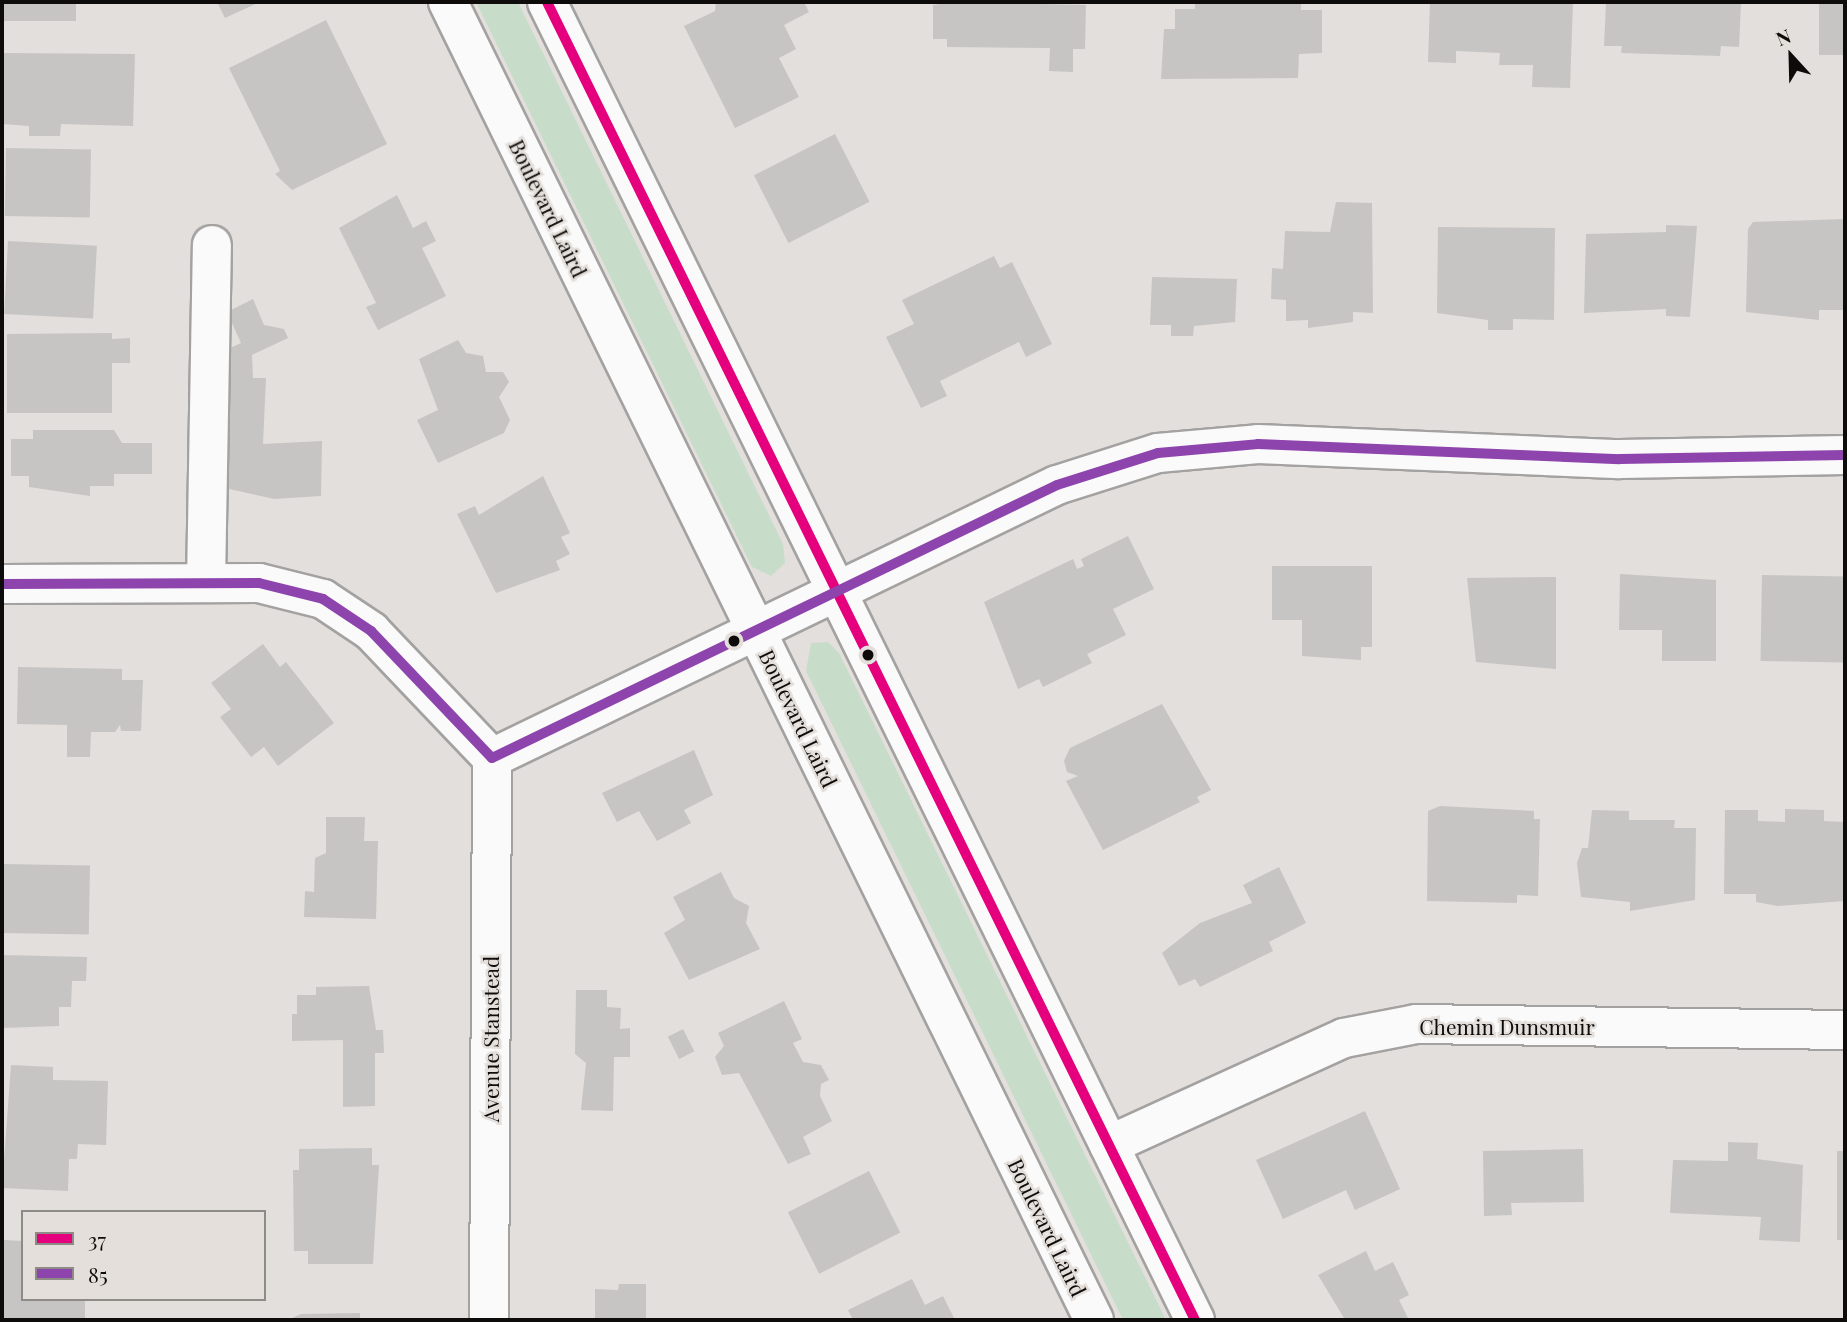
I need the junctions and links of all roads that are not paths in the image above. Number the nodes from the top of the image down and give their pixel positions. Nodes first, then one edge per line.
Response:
1 (448, 2) edge
2 (547, 2) edge
3 (212, 244) dead end
4 (1845, 455) edge
5 (206, 583) junction
6 (2, 584) edge
7 (835, 588) junction
8 (755, 629) junction
9 (492, 758) junction
10 (1845, 1030) edge
11 (1109, 1144) junction
12 (489, 1320) edge
13 (1094, 1320) edge
14 (1195, 1320) edge

1 - 8 street, Boulevard Laird
2 - 7 street
3 - 5 street
4 - 7 street
5 - 6 street
5 - 9 street
7 - 8 street
7 - 11 street
8 - 9 street
8 - 13 street, Boulevard Laird
9 - 12 street, Avenue Stanstead
10 - 11 street, Chemin Dunsmuir
11 - 14 street

